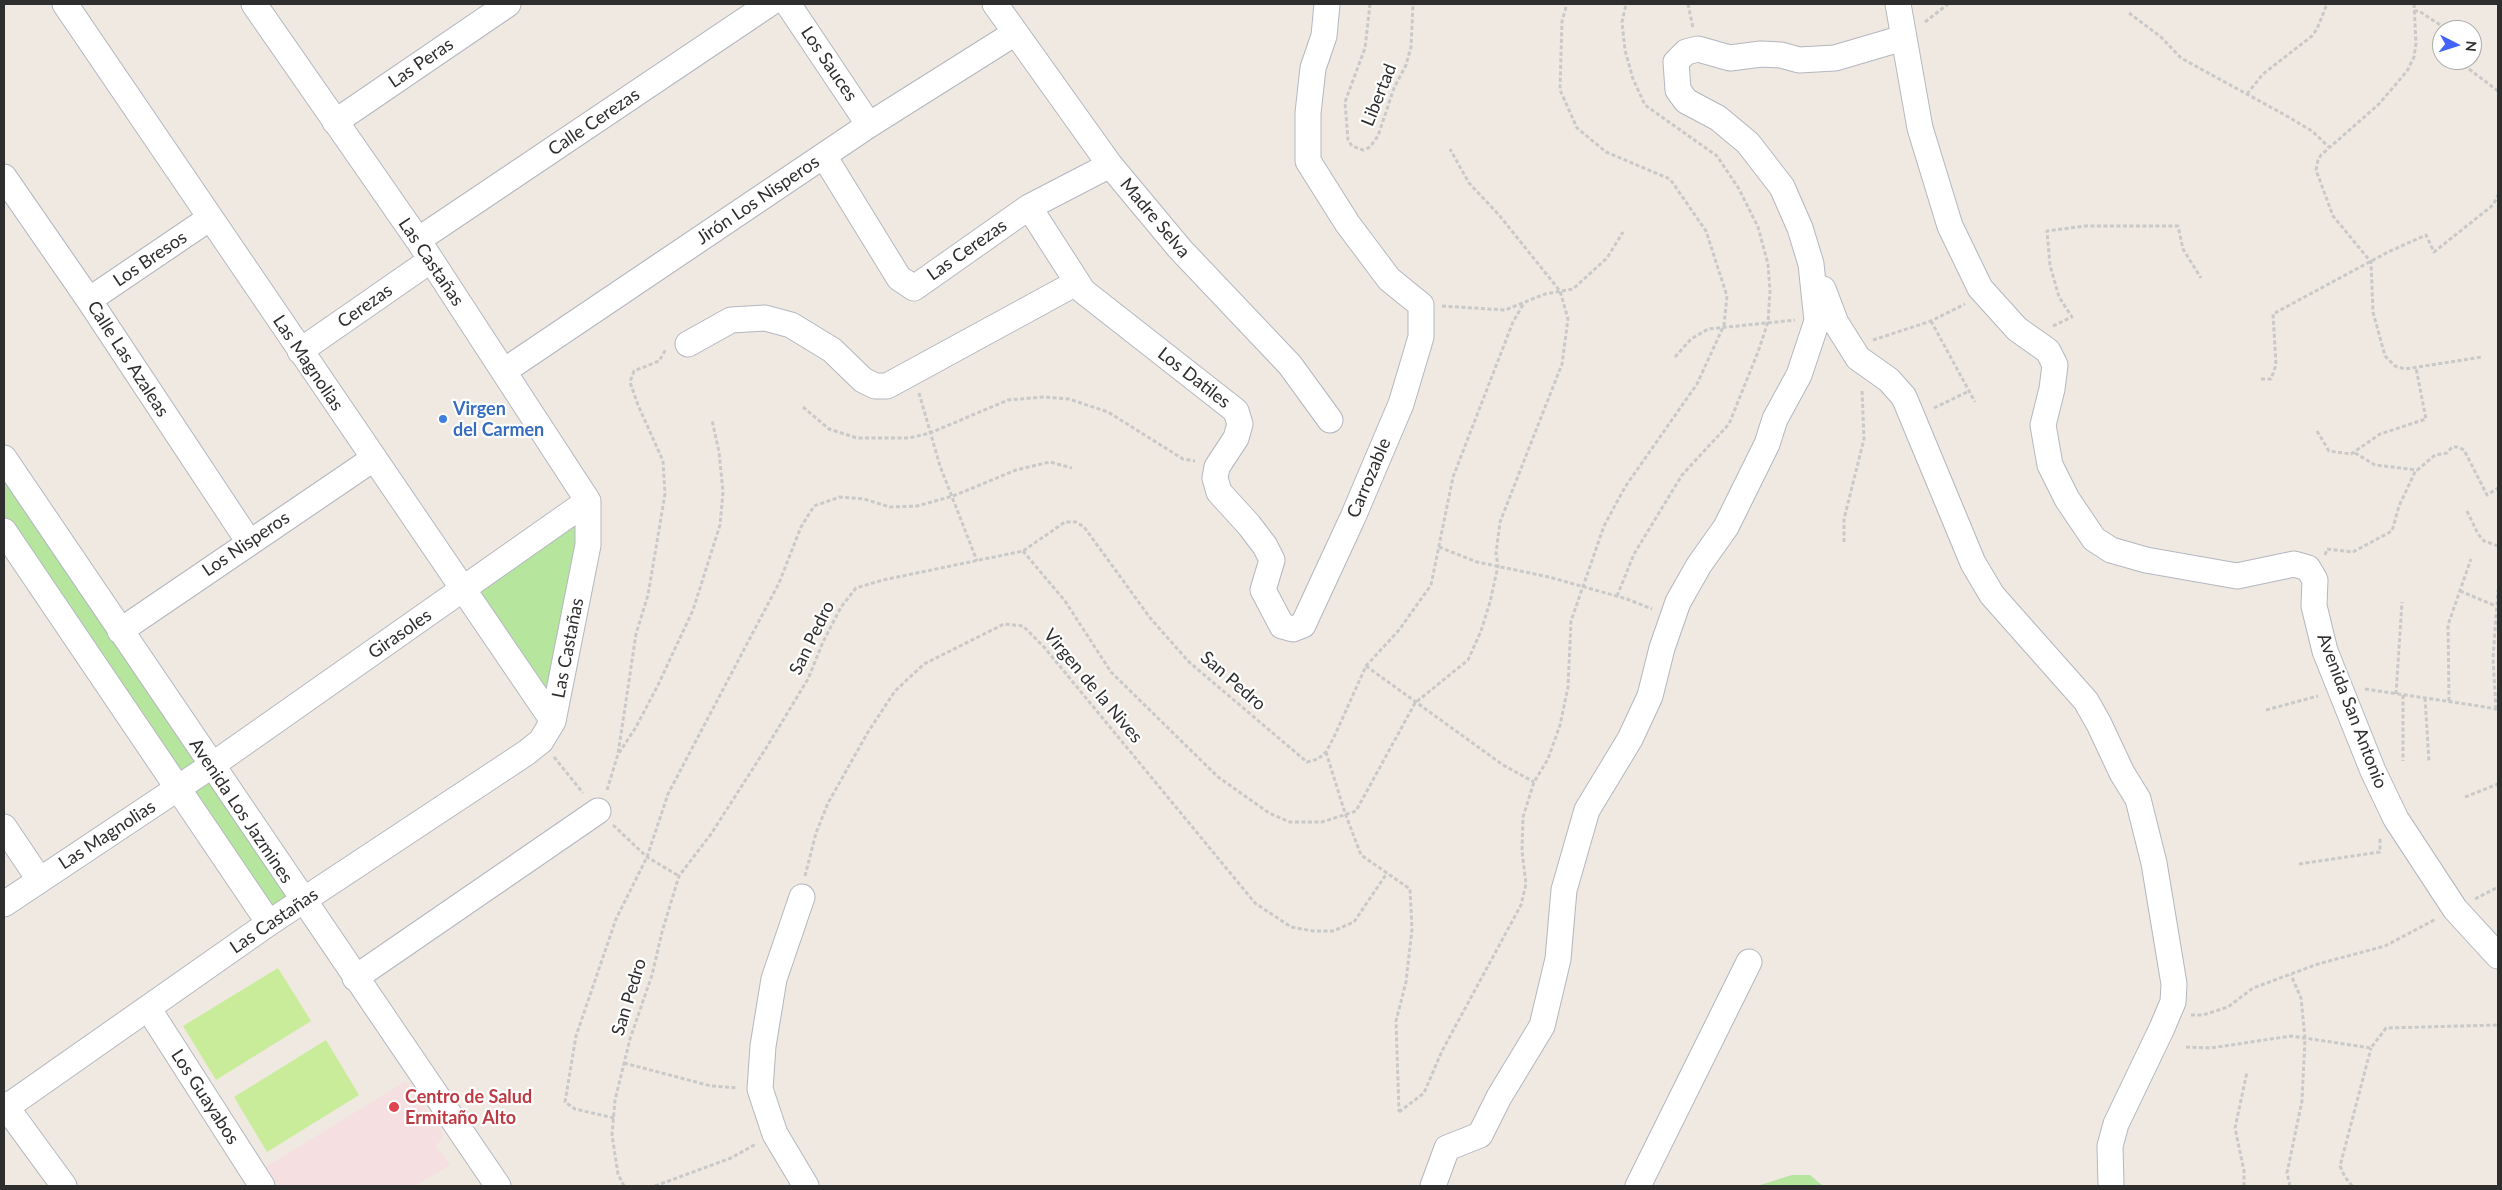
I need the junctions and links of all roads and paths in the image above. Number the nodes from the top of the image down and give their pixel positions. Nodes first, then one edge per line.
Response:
1 (65, 4) edge
2 (254, 4) edge
3 (508, 4) edge
4 (769, 4) edge
5 (788, 4) edge
6 (995, 4) edge
7 (1327, 4) edge
8 (1370, 4) edge
9 (1413, 4) edge
10 (1567, 4) edge
11 (1626, 4) edge
12 (1898, 4) edge
13 (2327, 4) edge
14 (2414, 4) edge
15 (2414, 11) junction
16 (2129, 13) dead end
17 (2433, 20) edge
18 (1015, 33) junction
19 (1904, 38) junction
20 (2470, 70) edge
21 (2498, 91) edge
22 (2247, 94) junction
23 (335, 122) junction
24 (869, 125) junction
25 (2329, 147) junction
26 (1450, 150) dead end
27 (824, 156) junction
28 (1110, 165) junction
29 (4, 177) edge
30 (2498, 195) edge
31 (1029, 207) junction
32 (210, 218) junction
33 (1800, 228) junction
34 (1622, 232) dead end
35 (424, 250) junction
36 (2370, 262) junction
37 (2201, 278) dead end
38 (1076, 282) junction
39 (1560, 291) junction
40 (1985, 294) junction
41 (89, 300) junction
42 (1524, 302) junction
43 (1421, 304) junction
44 (1817, 321) junction
45 (1931, 321) junction
46 (1768, 322) junction
47 (1724, 326) junction
48 (2030, 338) junction
49 (688, 344) joint
50 (300, 351) junction
51 (1855, 352) junction
52 (1674, 357) dead end
53 (2482, 357) dead end
54 (2416, 368) junction
55 (504, 372) junction
56 (910, 374) junction
57 (2261, 379) dead end
58 (1969, 391) junction
59 (1975, 402) dead end
60 (803, 406) dead end
61 (1913, 418) junction
62 (712, 420) dead end
63 (1330, 420) dead end
64 (2317, 431) dead end
65 (930, 433) junction
66 (2355, 453) junction
67 (4, 458) edge
68 (373, 459) junction
69 (1217, 467) junction
70 (1072, 468) dead end
71 (2417, 470) junction
72 (2498, 488) edge
73 (953, 496) junction
74 (588, 501) junction
75 (2467, 511) dead end
76 (4, 532) edge
77 (249, 542) junction
78 (1844, 542) dead end
79 (2498, 546) edge
80 (1439, 548) junction
81 (1022, 551) junction
82 (2471, 559) dead end
83 (978, 561) junction
84 (1498, 566) junction
85 (2310, 571) junction
86 (1584, 588) junction
87 (462, 590) junction
88 (2460, 590) junction
89 (2498, 590) edge
90 (1617, 596) junction
91 (2402, 602) dead end
92 (2496, 606) junction
93 (1673, 618) junction
94 (120, 631) junction
95 (1366, 666) junction
96 (2339, 686) junction
97 (2396, 694) junction
98 (2402, 695) junction
99 (2424, 698) junction
100 (2449, 701) junction
101 (1416, 703) junction
102 (2266, 710) dead end
103 (2497, 711) edge
104 (553, 721) junction
105 (1326, 752) junction
106 (618, 754) junction
107 (2403, 761) dead end
108 (2429, 762) dead end
109 (211, 766) junction
110 (1534, 782) junction
111 (2498, 784) edge
112 (177, 789) junction
113 (2465, 798) dead end
114 (598, 811) joint
115 (1345, 814) junction
116 (4, 827) edge
117 (2389, 847) dead end
118 (2299, 864) dead end
119 (1387, 873) junction
120 (39, 879) junction
121 (802, 897) joint
122 (302, 901) junction
123 (4, 904) edge
124 (2455, 908) junction
125 (269, 923) junction
126 (2498, 956) edge
127 (1749, 962) dead end
128 (2291, 975) junction
129 (355, 978) junction
130 (148, 1008) junction
131 (2183, 1016) dead end
132 (2498, 1026) edge
133 (2305, 1038) junction
134 (2186, 1047) dead end
135 (2370, 1048) junction
136 (624, 1063) junction
137 (2247, 1072) dead end
138 (760, 1089) junction
139 (5, 1107) edge
140 (614, 1118) junction
141 (775, 1134) junction
142 (64, 1186) edge
143 (262, 1186) edge
144 (498, 1186) edge
145 (624, 1186) edge
146 (655, 1186) edge
147 (806, 1186) edge
148 (1433, 1186) edge
149 (1638, 1186) edge
150 (2111, 1186) edge
151 (2244, 1186) edge
152 (2290, 1186) edge
153 (2352, 1186) edge

1 - 32 street, Las Magnolias
2 - 23 street, Las Castañas
3 - 23 street, Las Peras
4 - 35 street, Calle Cerezas
5 - 24 street, Los Sauces
6 - 18 street, Madre Selva
7 - 43 street
8 - 9 path, Libertad
10 - 47 path
11 - 46 path
12 - 19 street
13 - 22 path
14 - 15 path
15 - 17 path
15 - 25 path
16 - 22 path
18 - 24 street, Jirón Los Nisperos
18 - 28 street, Madre Selva
19 - 33 street
19 - 40 street
20 - 21 path
22 - 25 path
23 - 35 street, Las Castañas
24 - 27 street, Jirón Los Nisperos
25 - 36 path
26 - 39 path
27 - 31 street, Las Cerezas
27 - 55 street, Jirón Los Nisperos
28 - 31 street, Las Cerezas
28 - 63 street, Madre Selva
29 - 41 street, Calle Las Azaleas
30 - 36 path
31 - 38 street, Los Datiles
32 - 41 street, Los Bresos
32 - 50 street, Las Magnolias
33 - 44 street
33 - 51 street
34 - 39 path
35 - 50 street, Cerezas
35 - 55 street, Las Castañas
36 - 54 path
36 - 57 path
37 - 48 path
38 - 56 street
38 - 69 street, Los Datiles
39 - 42 path
39 - 84 path
40 - 45 path
40 - 48 street
41 - 77 street, Calle Las Azaleas
42 - 43 path
42 - 80 path
43 - 69 street, Carrozable
44 - 46 path
44 - 93 street
45 - 51 path
45 - 58 path
46 - 47 path
46 - 90 path
47 - 52 path
47 - 86 path
48 - 85 street
49 - 56 street
49 - 106 path
50 - 68 street, Las Magnolias
51 - 61 street
51 - 78 path
53 - 54 path
54 - 66 path
55 - 74 street, Las Castañas
56 - 65 path
58 - 59 path
58 - 61 path
60 - 65 path
61 - 150 street
62 - 106 path
64 - 66 path
65 - 69 path
65 - 73 path
66 - 71 path
67 - 94 street, Avenida Los Jazmines
68 - 77 street, Los Nisperos
68 - 87 street, Las Magnolias
70 - 73 path
71 - 72 path
71 - 85 path
73 - 83 path
73 - 140 path
74 - 87 street, Girasoles
74 - 104 street, Las Castañas
75 - 79 path
76 - 112 street
77 - 94 street, Los Nisperos
80 - 84 path
80 - 95 path
81 - 83 path, San Pedro
81 - 105 path, San Pedro
81 - 115 path
82 - 88 path
83 - 136 path, San Pedro
84 - 86 path
84 - 101 path
85 - 96 street, Avenida San Antonio
86 - 90 path
86 - 110 path
87 - 104 street, Las Magnolias
87 - 109 street, Girasoles
88 - 92 path
88 - 100 path
89 - 92 path
90 - 93 path
91 - 97 path
92 - 103 path
93 - 148 street
94 - 109 street, Avenida Los Jazmines
95 - 101 path
95 - 105 path
96 - 97 path
96 - 102 path
96 - 124 street, Avenida San Antonio
97 - 98 path
98 - 99 path
98 - 107 path
99 - 100 path
99 - 108 path
100 - 103 path
101 - 110 path
101 - 115 path
104 - 122 street, Las Castañas
105 - 115 path
106 - 114 path
109 - 112 street, Las Magnolias
109 - 122 street, Avenida Los Jazmines
110 - 119 path
111 - 113 path
112 - 120 street, Las Magnolias
112 - 125 street
114 - 129 street
115 - 119 path
116 - 120 street
117 - 118 path
119 - 121 path, Virgen de la Nives
120 - 123 street, Las Magnolias
121 - 138 street
122 - 125 street, Las Castañas
122 - 129 street, Avenida Los Jazmines
124 - 126 street, Avenida San Antonio
124 - 128 path
125 - 130 street, Las Castañas
127 - 149 street
128 - 131 path
128 - 133 path
129 - 144 street, Avenida Los Jazmines
130 - 139 street, Las Castañas
130 - 143 street, Los Guayabos
132 - 135 path
133 - 134 path
133 - 135 path
133 - 152 path
135 - 153 path
136 - 138 path
136 - 140 path, San Pedro
137 - 151 path
138 - 141 street
139 - 142 street
140 - 145 path, San Pedro
141 - 146 path
141 - 147 street

